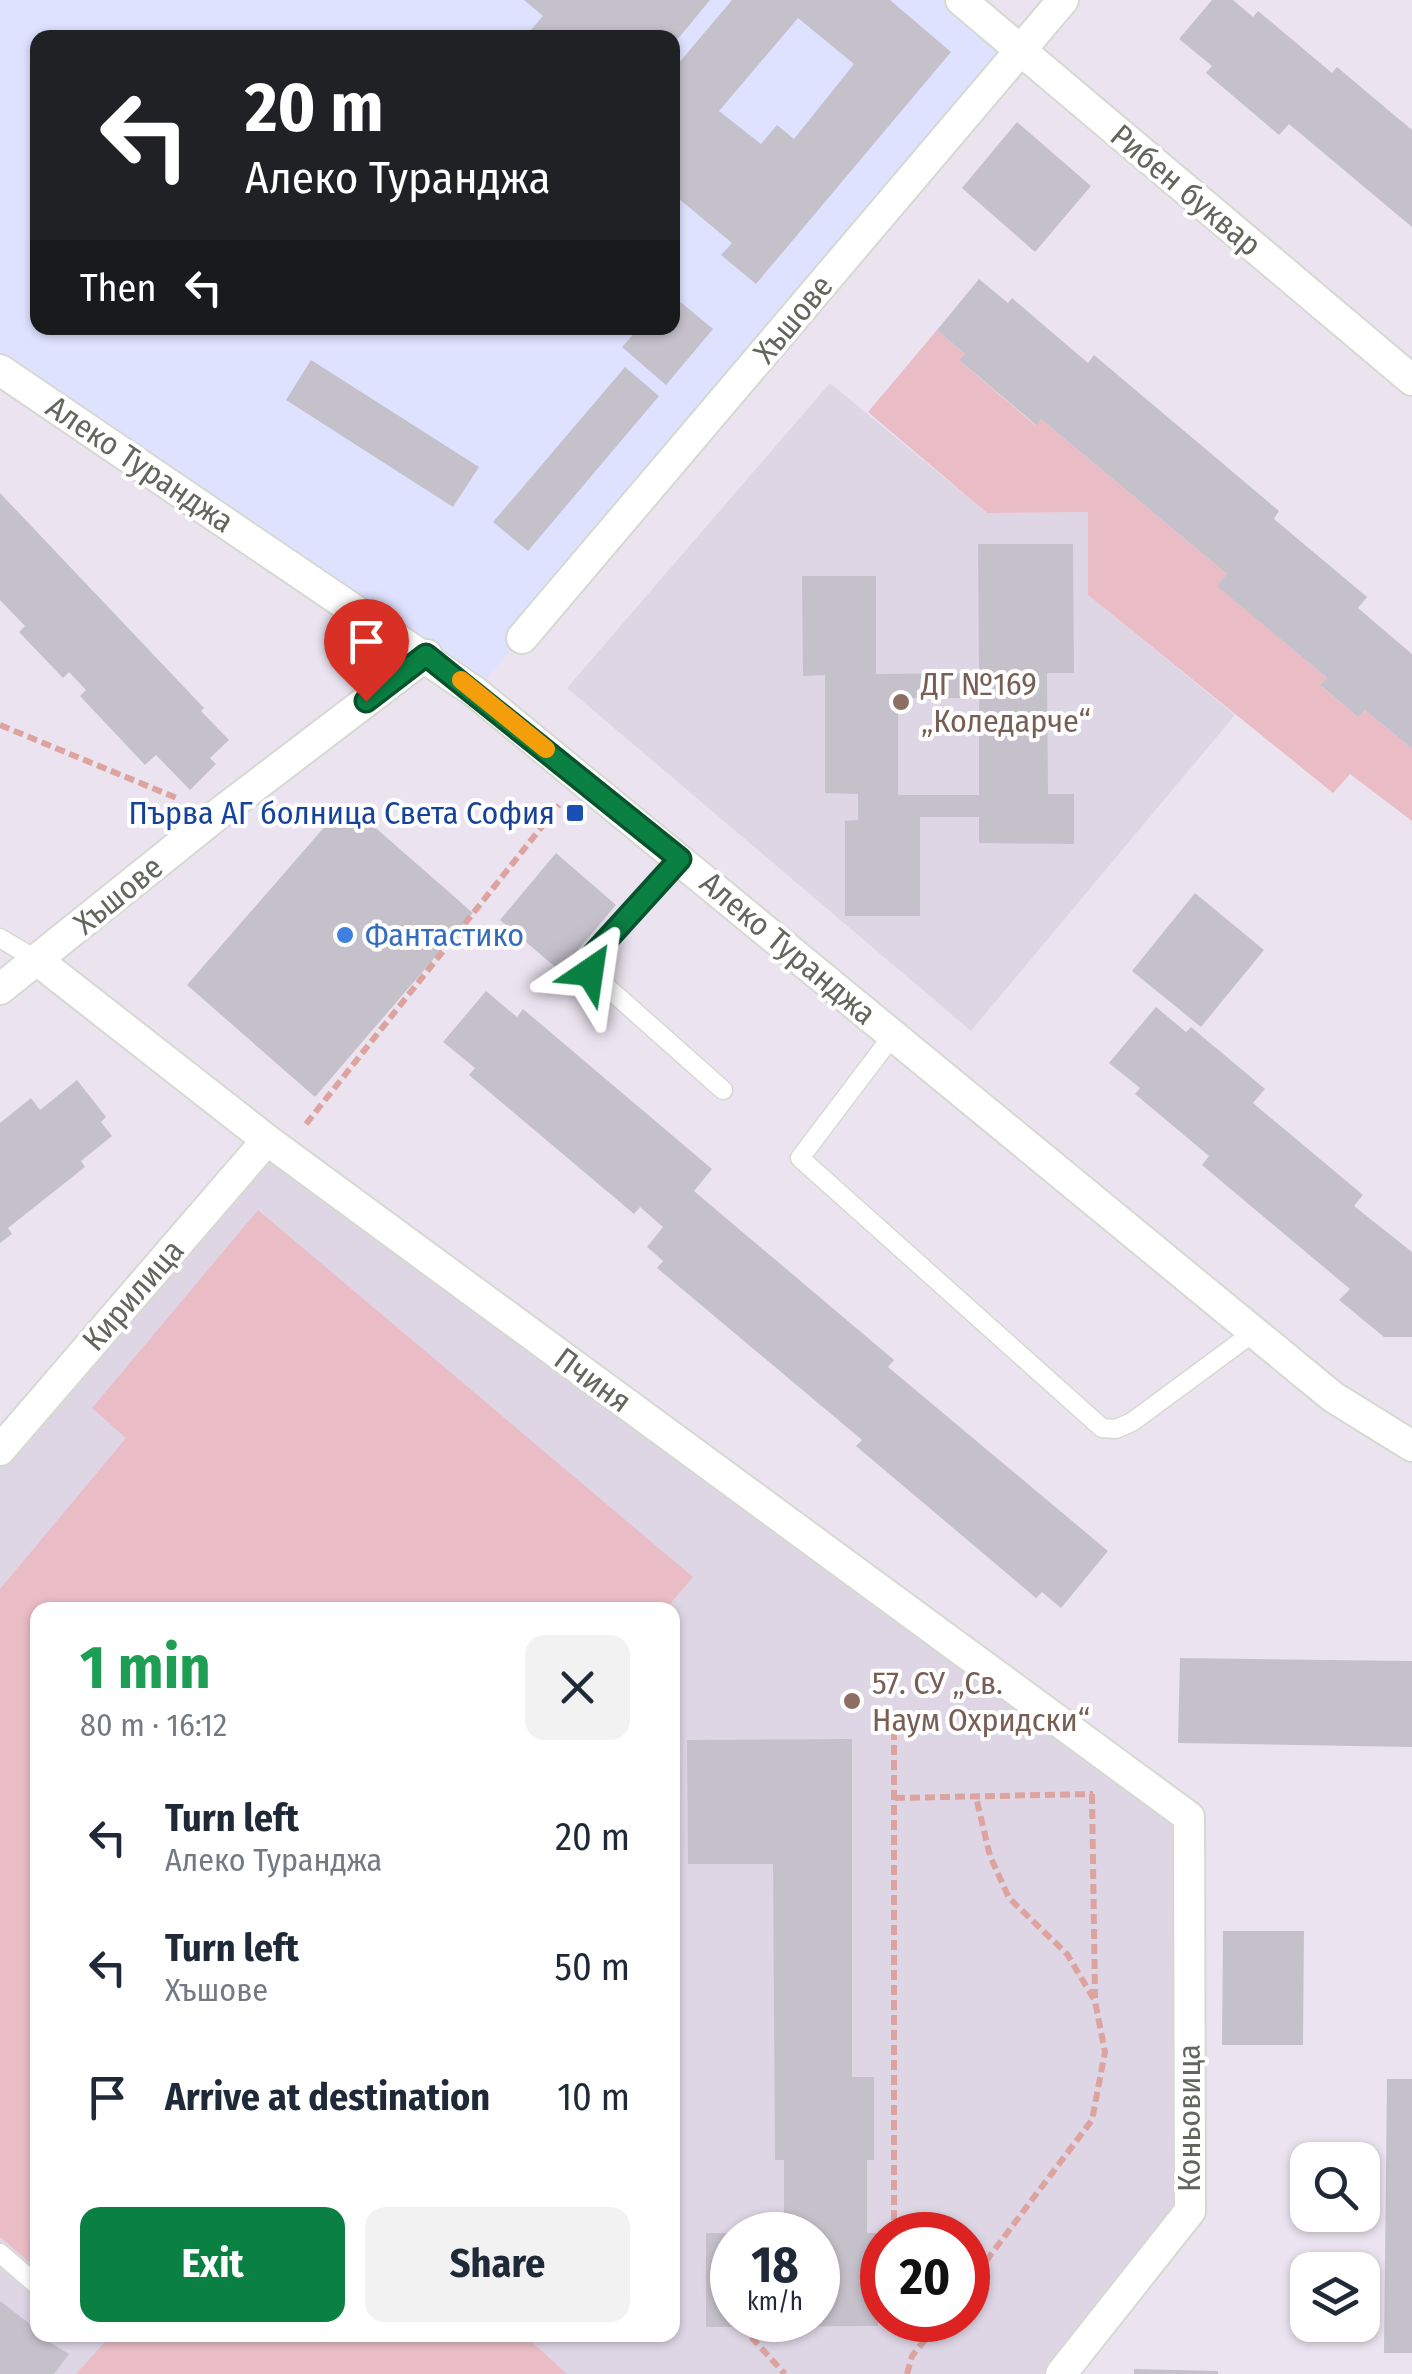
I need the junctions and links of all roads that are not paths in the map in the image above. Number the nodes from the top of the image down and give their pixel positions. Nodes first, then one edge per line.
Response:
1 (961, 0) edge
2 (1063, 0) edge
3 (1022, 51) junction
4 (0, 370) edge
5 (1412, 380) edge
6 (522, 638) dead end
7 (426, 655) junction
8 (680, 859) junction
9 (0, 938) edge
10 (36, 960) junction
11 (0, 989) edge
12 (893, 1035) junction
13 (723, 1090) dead end
14 (276, 1146) junction
15 (1254, 1332) junction
16 (1412, 1446) edge
17 (0, 1450) edge
18 (1189, 1817) joint
19 (0, 2254) edge
20 (30, 2279) edge
21 (1061, 2374) edge

1 - 3 street, Рибен буквар
2 - 3 street, Хъшове
3 - 5 street, Рибен буквар
3 - 6 street, Хъшове
4 - 7 street, Алеко Туранджа
7 - 8 street, Алеко Туранджа
7 - 10 street, Хъшове
8 - 12 street, Алеко Туранджа
8 - 13 lane
9 - 10 lane, Пчиня
10 - 11 street, Хъшове
10 - 14 street, Пчиня
12 - 15 street, Алеко Туранджа
12 - 15 lane
14 - 17 street, Кирилица
14 - 18 street, Пчиня
15 - 16 street, Алеко Туранджа
18 - 21 street, Коньовица
19 - 20 lane

